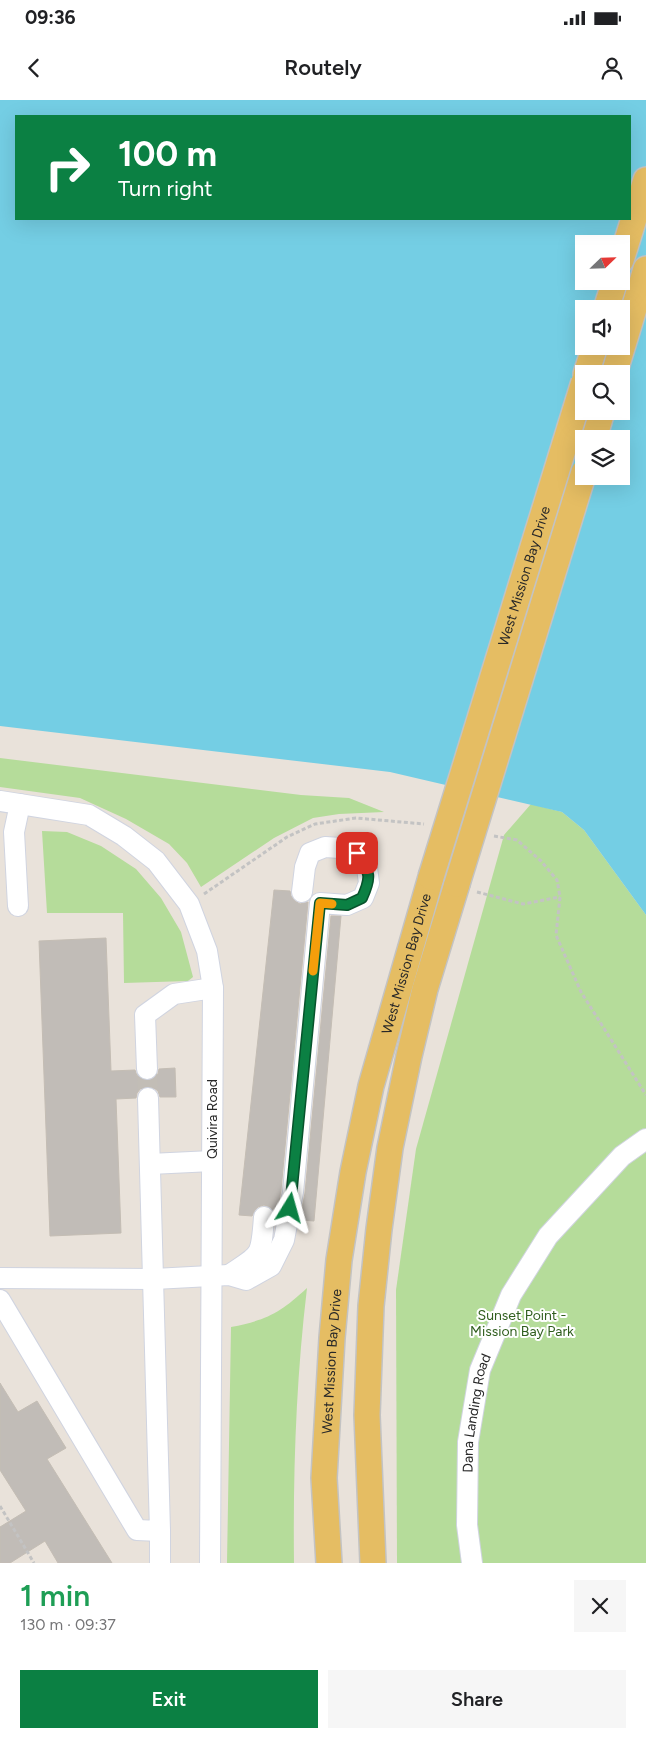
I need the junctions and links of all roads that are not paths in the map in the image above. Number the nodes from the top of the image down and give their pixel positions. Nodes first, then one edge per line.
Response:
1 (646, 180) edge
2 (629, 235) edge
3 (646, 269) edge
4 (617, 365) edge
5 (575, 411) edge
6 (580, 485) edge
7 (0, 801) edge
8 (20, 804) junction
9 (7, 832) edge
10 (302, 892) dead end
11 (18, 906) dead end
12 (213, 988) junction
13 (147, 1069) tunnel mouth
14 (148, 1098) tunnel mouth
15 (646, 1139) edge
16 (212, 1161) junction
17 (150, 1164) junction
18 (264, 1217) dead end
19 (220, 1275) junction
20 (0, 1278) edge
21 (154, 1279) junction
22 (0, 1300) edge
23 (160, 1531) junction
24 (160, 1563) edge
25 (210, 1563) edge
26 (329, 1563) edge
27 (373, 1563) edge
28 (472, 1563) edge

1 - 2 main road
3 - 4 main road
5 - 26 main road, West Mission Bay Drive, bridge
6 - 27 main road, West Mission Bay Drive, bridge
7 - 8 street, Quivira Road
8 - 9 street
8 - 12 street, Quivira Road
9 - 11 street
10 - 19 street
12 - 13 street
12 - 16 street, Quivira Road
14 - 17 street
15 - 28 street, Dana Landing Road
16 - 17 street
16 - 19 street, Quivira Road
17 - 21 street
18 - 19 street
19 - 21 street
19 - 25 street, Quivira Road
20 - 21 street
21 - 23 street
22 - 23 street
23 - 24 street

